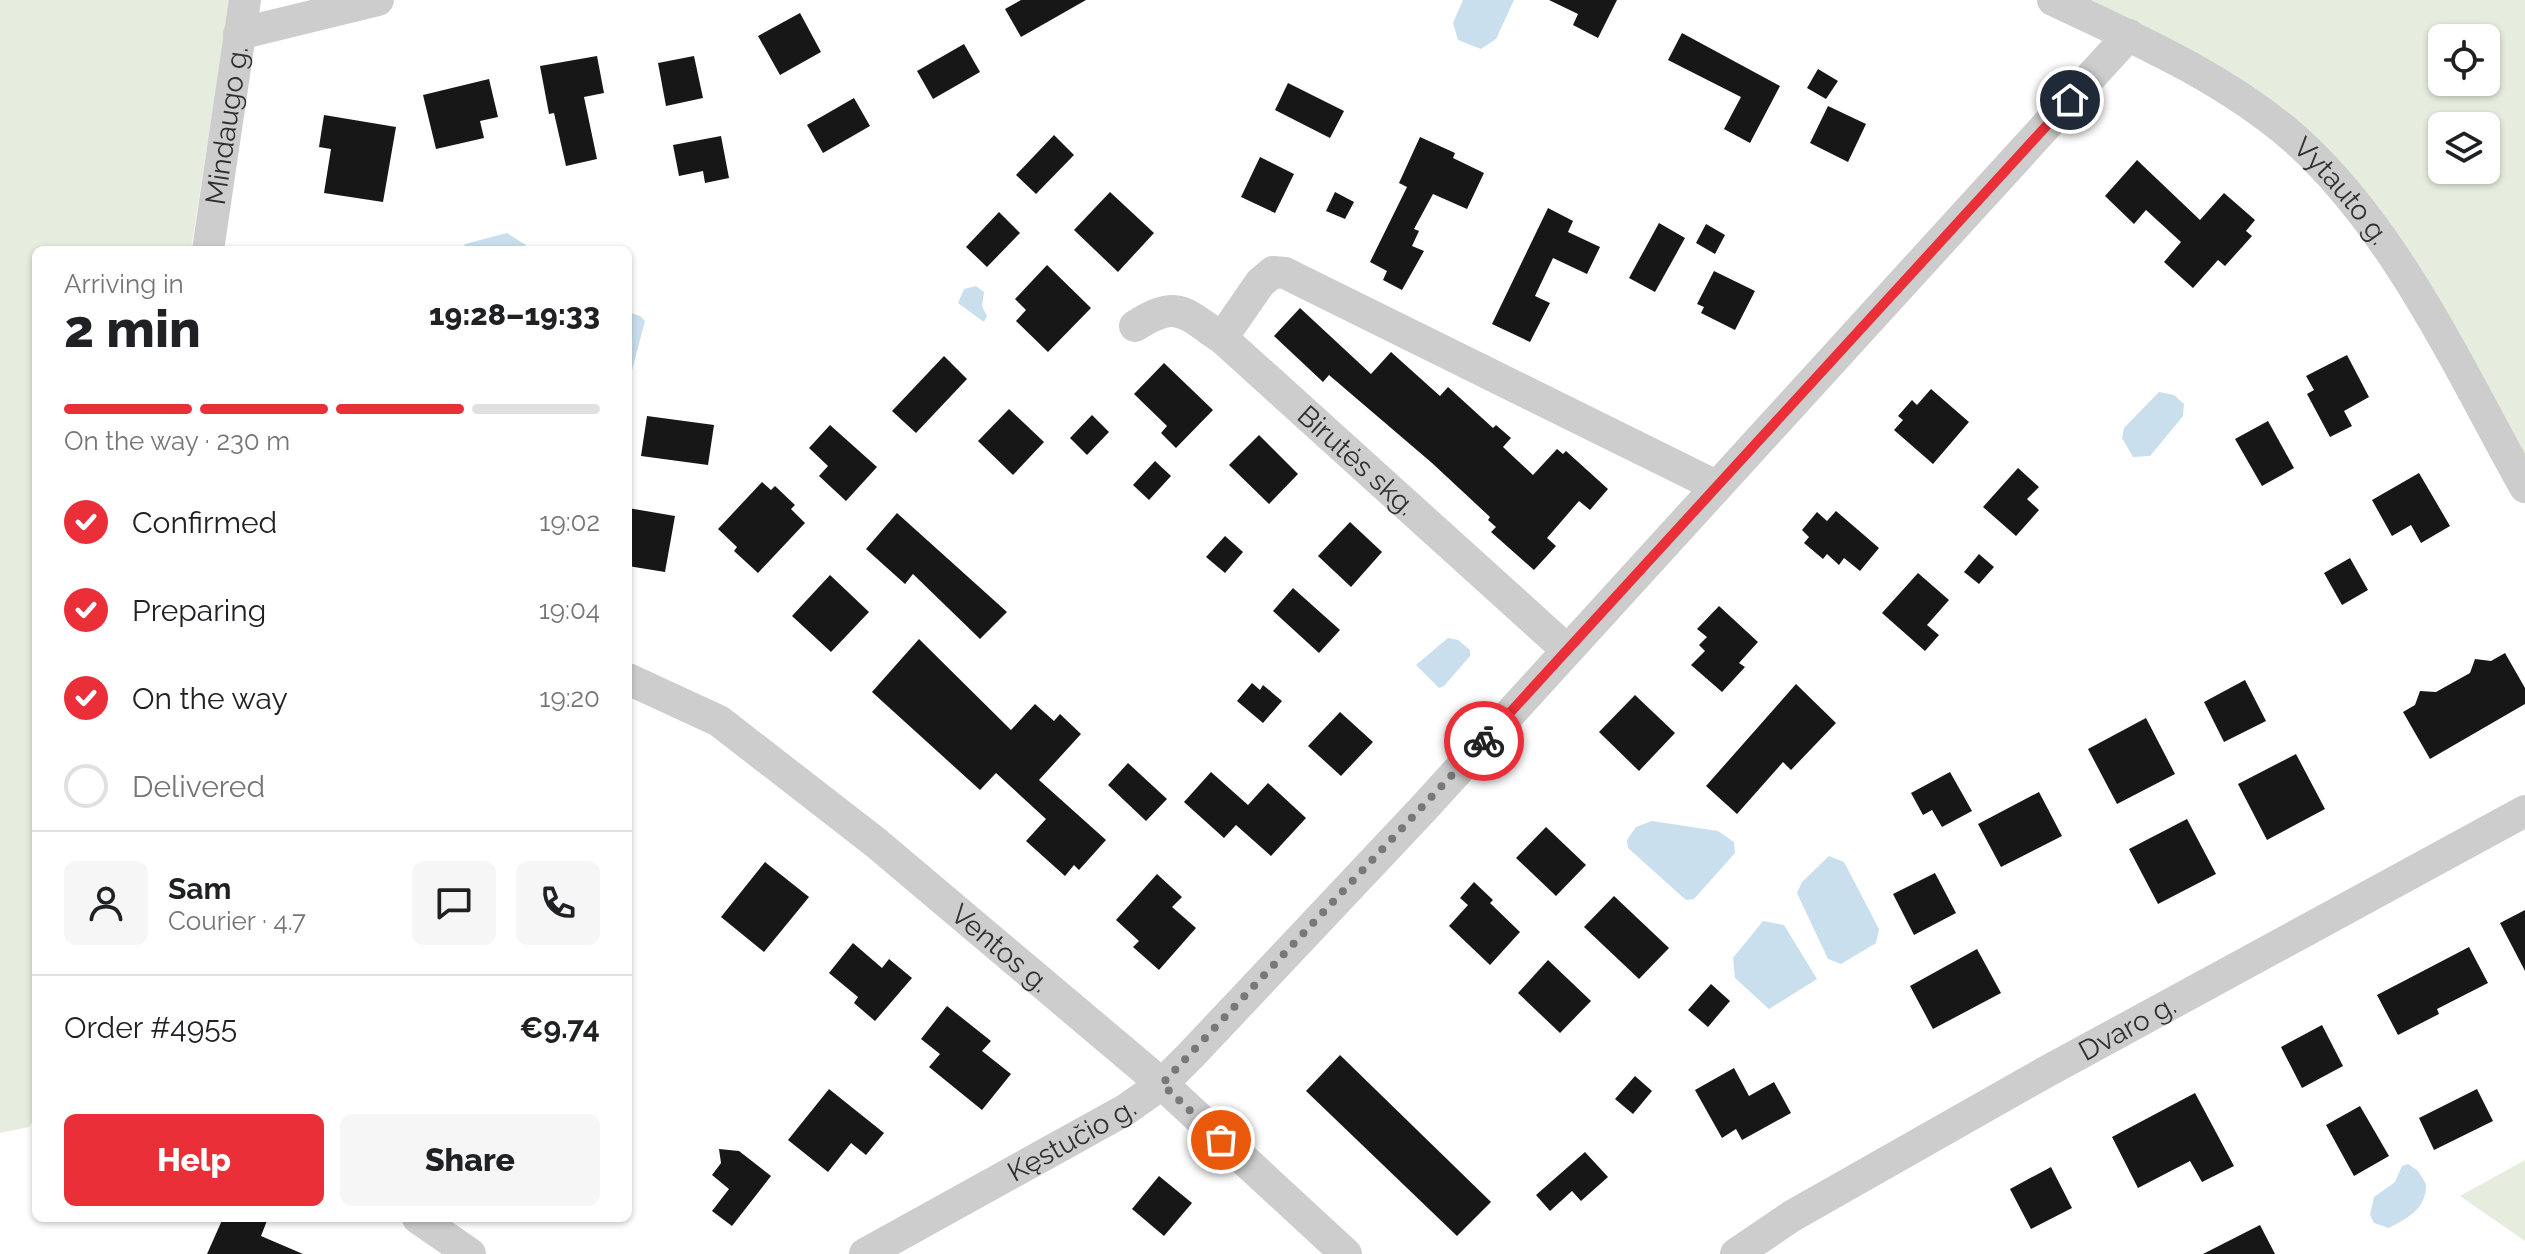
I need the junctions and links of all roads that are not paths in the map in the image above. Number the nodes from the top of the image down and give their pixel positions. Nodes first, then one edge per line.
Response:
1 (245, 0) edge
2 (378, 0) edge
3 (2053, 0) edge
4 (239, 34) junction
5 (2129, 35) junction
6 (209, 246) edge
7 (1135, 326) dead end
8 (1222, 338) junction
9 (1716, 486) junction
10 (2525, 487) edge
11 (1567, 650) junction
12 (632, 681) edge
13 (2525, 811) edge
14 (1162, 1084) junction
15 (424, 1222) edge
16 (470, 1254) edge
17 (865, 1254) edge
18 (1346, 1254) edge
19 (1736, 1254) edge

1 - 4 street, Mindaugo g.
2 - 4 street
3 - 5 street, Vytauto g.
4 - 6 street, Mindaugo g.
5 - 9 street, Kęstučio g.
5 - 10 street, Vytauto g.
7 - 8 street, Birutės skg.
8 - 9 street
8 - 11 street, Birutės skg.
9 - 11 street, Kęstučio g.
11 - 14 street, Kęstučio g.
12 - 14 street, Ventos g.
13 - 19 street, Dvaro g.
14 - 17 street, Kęstučio g.
14 - 18 street, Ventos g.
15 - 16 street

